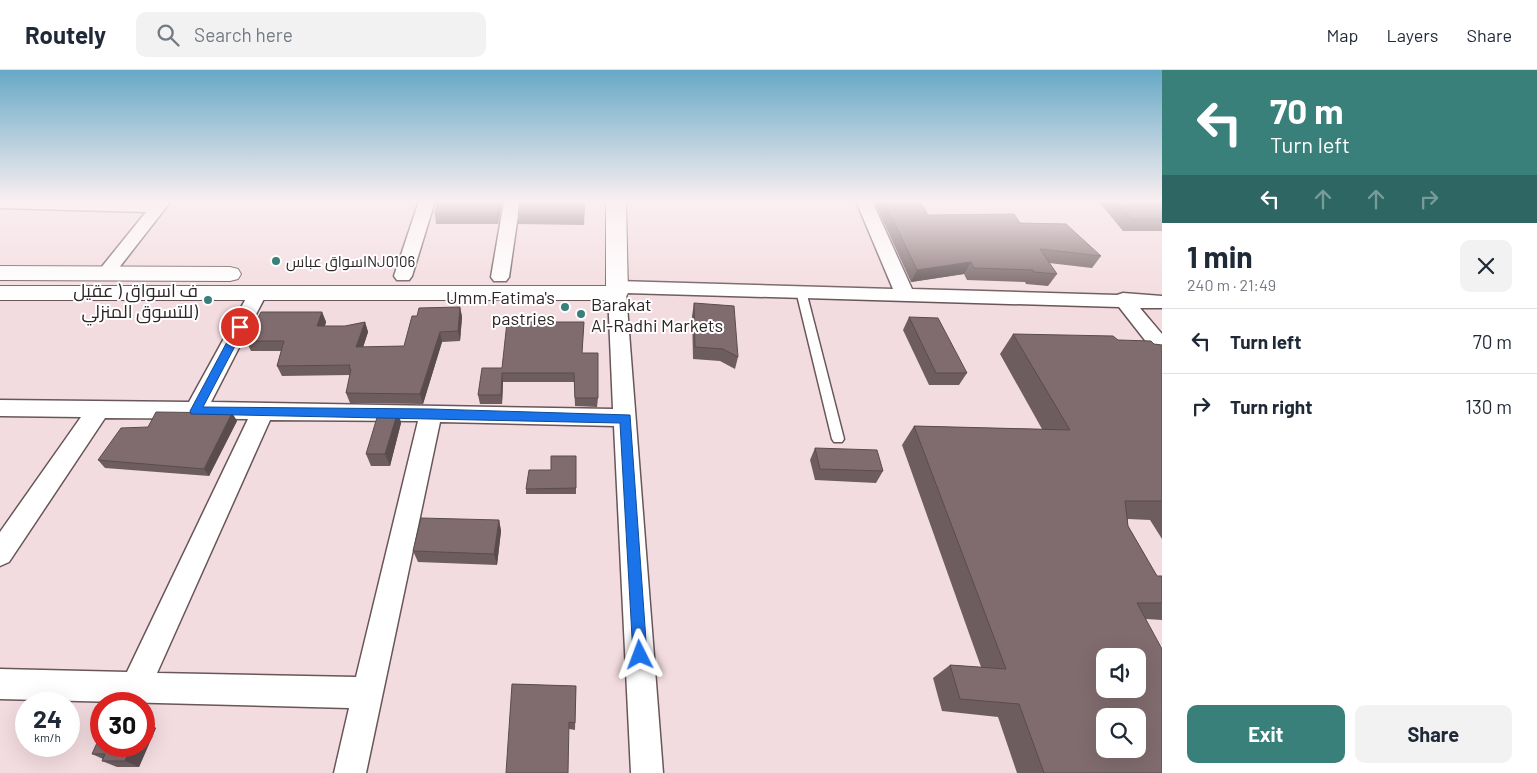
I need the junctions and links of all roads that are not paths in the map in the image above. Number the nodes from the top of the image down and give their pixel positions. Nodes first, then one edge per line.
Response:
1 (137, 234) edge
2 (417, 234) edge
3 (507, 234) edge
4 (616, 234) edge
5 (878, 234) edge
6 (105, 274) junction
7 (403, 276) junction
8 (500, 277) junction
9 (617, 286) junction
10 (3, 287) edge
11 (800, 291) junction
12 (258, 293) junction
13 (905, 294) junction
14 (1123, 299) junction
15 (1162, 302) edge
16 (1162, 348) edge
17 (0, 408) edge
18 (98, 410) junction
19 (195, 411) junction
20 (263, 411) junction
21 (431, 413) junction
22 (626, 418) junction
23 (838, 439) dead end
24 (0, 554) edge
25 (0, 684) edge
26 (135, 688) junction
27 (369, 692) junction
28 (350, 773) edge
29 (647, 773) edge

1 - 6 street
2 - 7 street
3 - 8 street
4 - 9 street
5 - 13 street
6 - 7 street
6 - 10 street
7 - 8 street
8 - 9 street
9 - 11 street
9 - 12 street
9 - 22 street
10 - 12 street
11 - 13 street
11 - 23 lane
12 - 19 street
13 - 14 street
14 - 15 street
14 - 16 street
17 - 18 street
18 - 19 street
18 - 24 street
19 - 20 street
20 - 21 street
20 - 26 street
21 - 22 street
21 - 27 street
22 - 29 street
25 - 26 street
26 - 27 street
27 - 28 street

